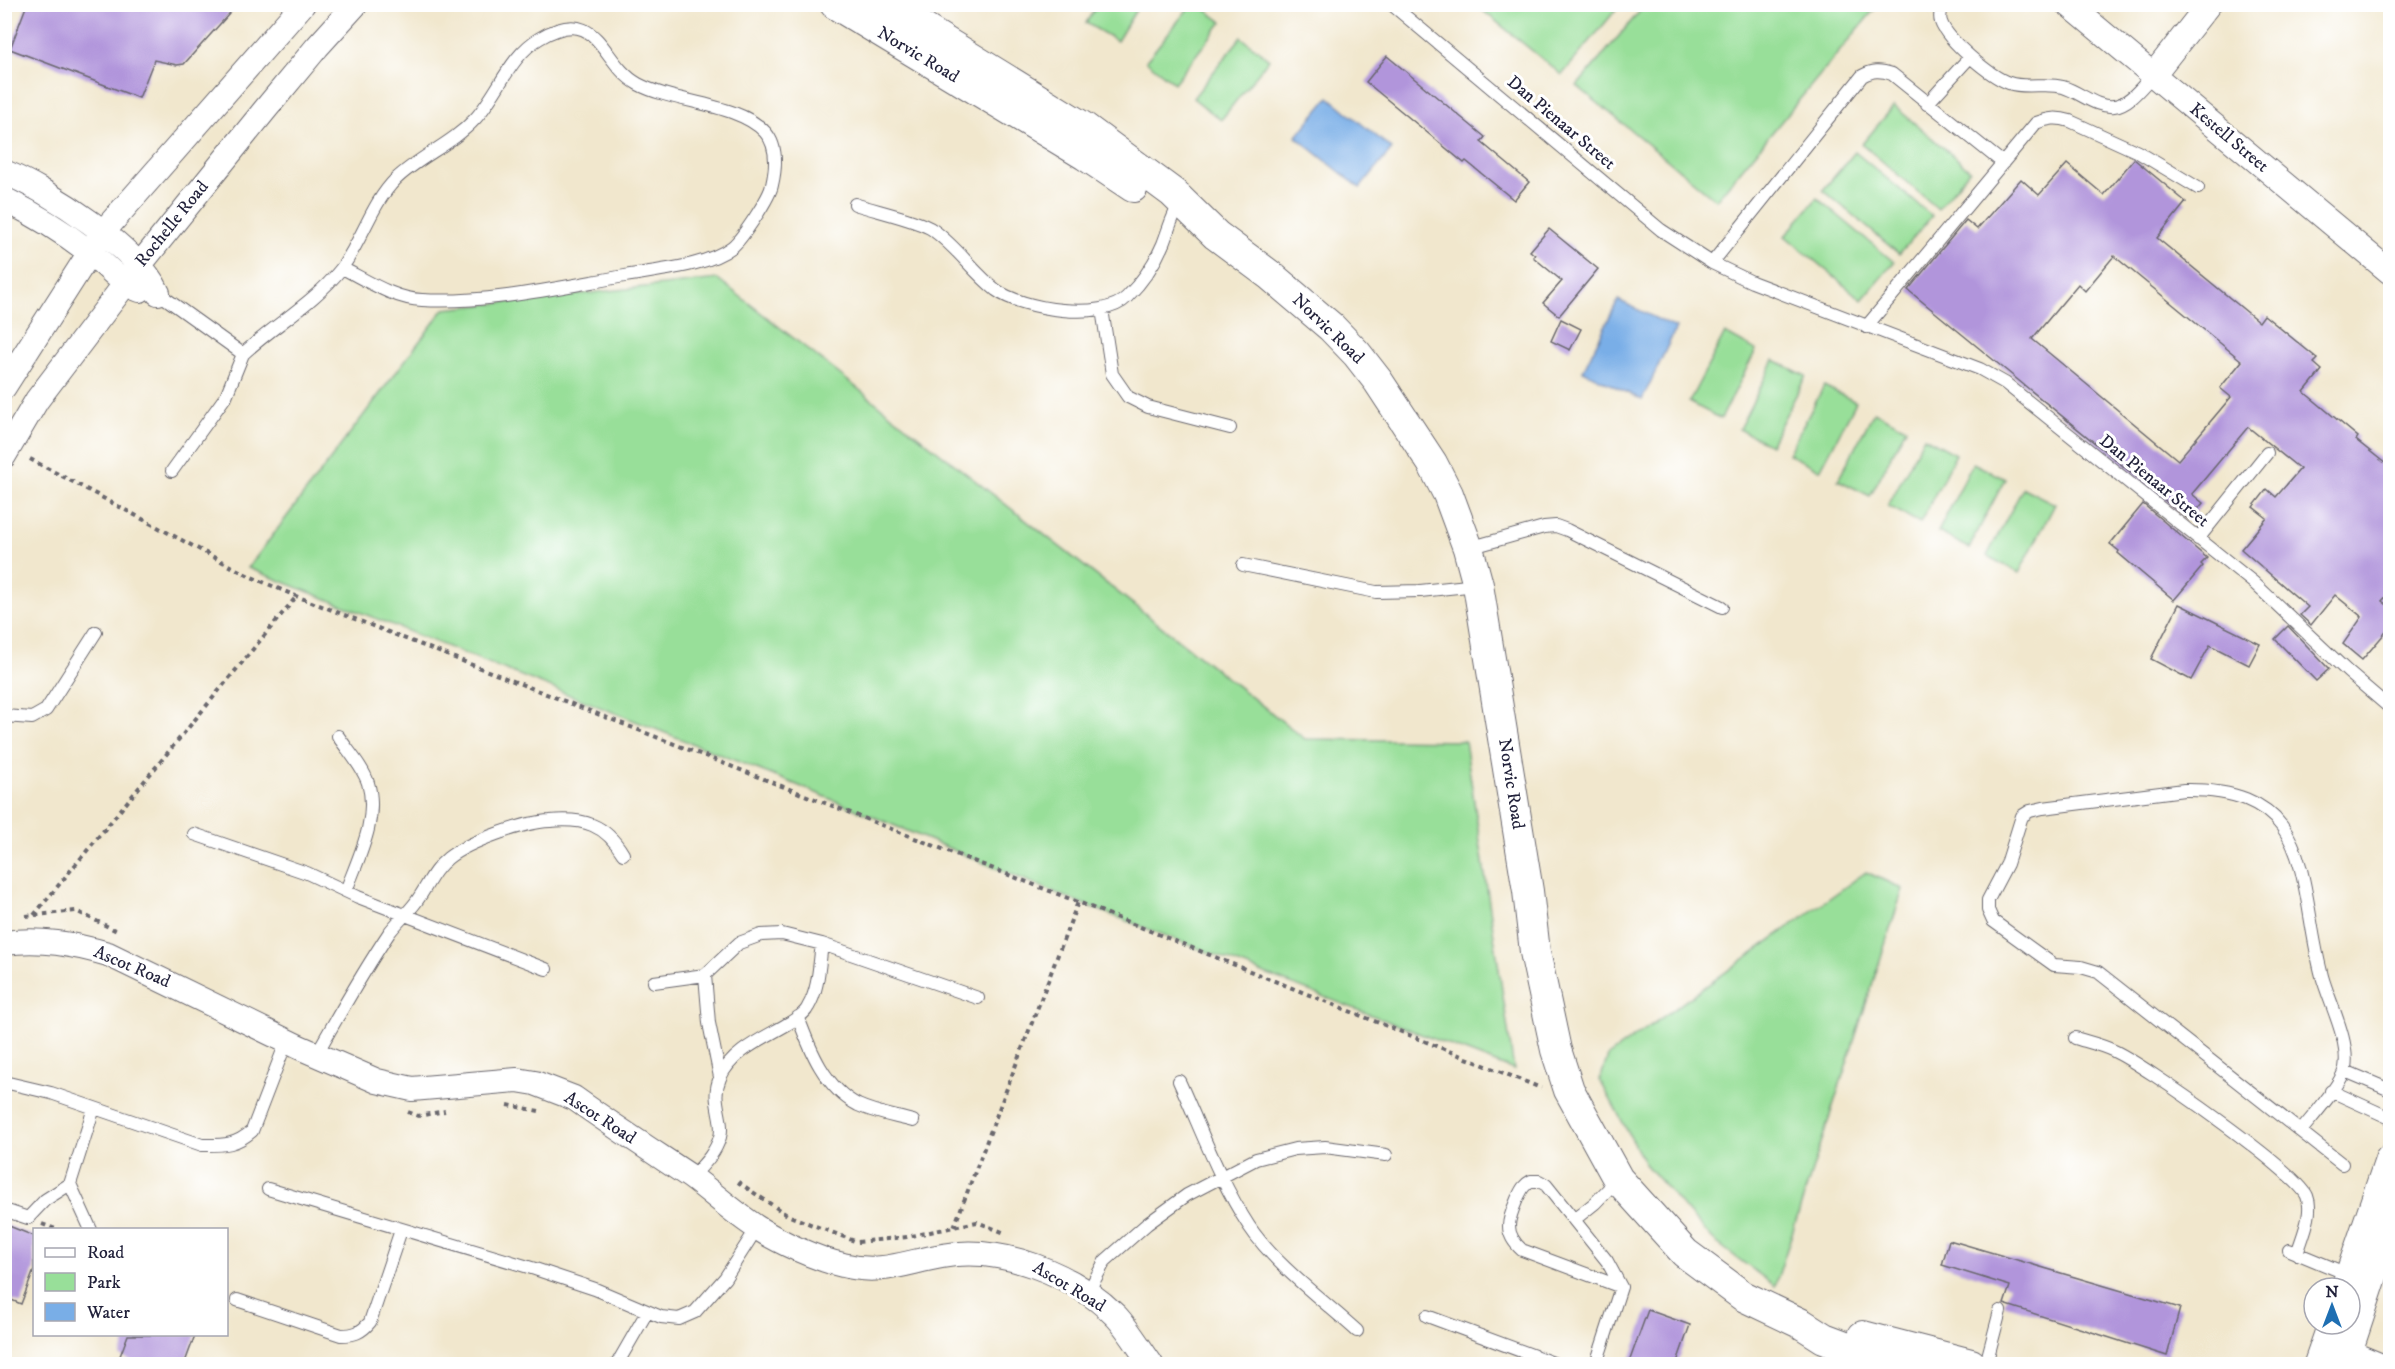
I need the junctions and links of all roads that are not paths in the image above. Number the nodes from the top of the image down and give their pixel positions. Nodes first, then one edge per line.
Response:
1 (303, 4) edge
2 (357, 4) edge
3 (834, 4) edge
4 (884, 4) edge
5 (1391, 4) edge
6 (1943, 4) edge
7 (2068, 4) edge
8 (2209, 4) edge
9 (1970, 57) junction
10 (2153, 75) junction
11 (1927, 104) junction
12 (2004, 163) junction
13 (4, 172) edge
14 (2198, 188) dead end
15 (4, 199) edge
16 (855, 204) dead end
17 (1178, 207) junction
18 (104, 232) junction
19 (89, 252) junction
20 (1712, 263) junction
21 (342, 268) junction
22 (2391, 272) edge
23 (132, 275) junction
24 (158, 293) joint
25 (1102, 309) junction
26 (1866, 327) junction
27 (243, 354) junction
28 (4, 387) edge
29 (1230, 428) dead end
30 (2267, 453) dead end
31 (4, 456) edge
32 (172, 471) dead end
33 (2198, 539) junction
34 (1468, 548) junction
35 (1243, 565) dead end
36 (1478, 585) junction
37 (1722, 607) dead end
38 (96, 632) dead end
39 (2391, 708) edge
40 (4, 716) edge
41 (339, 736) dead end
42 (194, 834) dead end
43 (623, 854) dead end
44 (346, 891) junction
45 (405, 915) junction
46 (9, 942) edge
47 (822, 944) junction
48 (546, 969) dead end
49 (705, 975) junction
50 (654, 982) dead end
51 (978, 998) dead end
52 (798, 1017) junction
53 (2075, 1038) dead end
54 (286, 1040) junction
55 (316, 1055) junction
56 (2344, 1071) junction
57 (720, 1077) junction
58 (4, 1082) edge
59 (1179, 1082) dead end
60 (2391, 1090) edge
61 (2331, 1091) junction
62 (94, 1108) junction
63 (2391, 1118) edge
64 (913, 1121) dead end
65 (2301, 1131) junction
66 (1386, 1155) dead end
67 (2391, 1160) edge
68 (2342, 1164) dead end
69 (1223, 1177) junction
70 (691, 1178) junction
71 (1618, 1179) junction
72 (70, 1184) junction
73 (268, 1189) dead end
74 (4, 1210) edge
75 (1575, 1219) junction
76 (2391, 1222) edge
77 (89, 1228) edge
78 (757, 1228) junction
79 (401, 1230) junction
80 (2344, 1276) edge
81 (2356, 1276) edge
82 (2358, 1276) edge
83 (1621, 1287) junction
84 (1087, 1294) junction
85 (237, 1300) dead end
86 (2000, 1311) dead end
87 (647, 1312) junction
88 (1426, 1316) dead end
89 (1802, 1324) junction
90 (1357, 1331) dead end
91 (2342, 1345) edge
92 (2391, 1363) edge
93 (616, 1365) edge
94 (1151, 1365) edge
95 (1556, 1365) edge
96 (1596, 1365) edge
97 (1893, 1365) edge
98 (1971, 1365) edge
99 (1986, 1365) edge
100 (2319, 1365) edge

1 - 18 street
2 - 23 street, Rochelle Road
3 - 17 street, Norvic Road
4 - 17 street, Norvic Road
5 - 20 lane, Dan Pienaar Street
6 - 9 lane
7 - 10 street, Kestell Street
8 - 10 street
9 - 10 lane
9 - 11 lane
10 - 22 street, Kestell Street
11 - 12 lane
11 - 20 lane
12 - 14 lane
12 - 26 lane
13 - 18 street
15 - 19 street
16 - 25 lane
17 - 25 lane
17 - 34 street, Norvic Road
18 - 19 street
18 - 23 street
19 - 23 street
19 - 28 street
20 - 26 lane, Dan Pienaar Street
21 - 21 lane
21 - 27 lane
23 - 24 street
23 - 31 street, Rochelle Road
24 - 27 lane
25 - 29 lane
26 - 33 lane, Dan Pienaar Street
27 - 32 lane
30 - 33 lane
33 - 39 lane, Dan Pienaar Street
34 - 36 street, Norvic Road
34 - 37 lane
35 - 36 lane
36 - 71 street, Norvic Road
38 - 40 lane
41 - 44 lane
42 - 44 lane
43 - 45 lane
44 - 45 lane
45 - 48 lane
45 - 55 lane
46 - 54 street, Ascot Road
47 - 49 lane
47 - 51 lane
47 - 52 lane
49 - 50 lane
49 - 57 lane
52 - 57 lane
52 - 64 lane
53 - 80 lane
54 - 55 street, Ascot Road
54 - 62 lane
55 - 70 street, Ascot Road
56 - 60 lane
56 - 61 lane
56 - 65 lane
57 - 70 lane
58 - 62 lane
59 - 69 lane
61 - 63 lane
61 - 65 lane
62 - 72 lane
65 - 68 lane
66 - 69 lane
67 - 81 street
69 - 84 lane
69 - 90 lane
70 - 78 street, Ascot Road
71 - 75 lane
71 - 89 street, Norvic Road
72 - 74 lane
72 - 77 lane
73 - 79 lane
75 - 83 lane
75 - 83 lane
76 - 82 street
78 - 84 street, Ascot Road
78 - 87 lane
79 - 85 lane
79 - 87 lane
83 - 96 lane
84 - 94 street, Ascot Road
86 - 99 lane
87 - 93 lane
88 - 95 lane
89 - 97 street, Norvic Road
89 - 98 street, Norvic Road
91 - 92 lane
91 - 100 street

